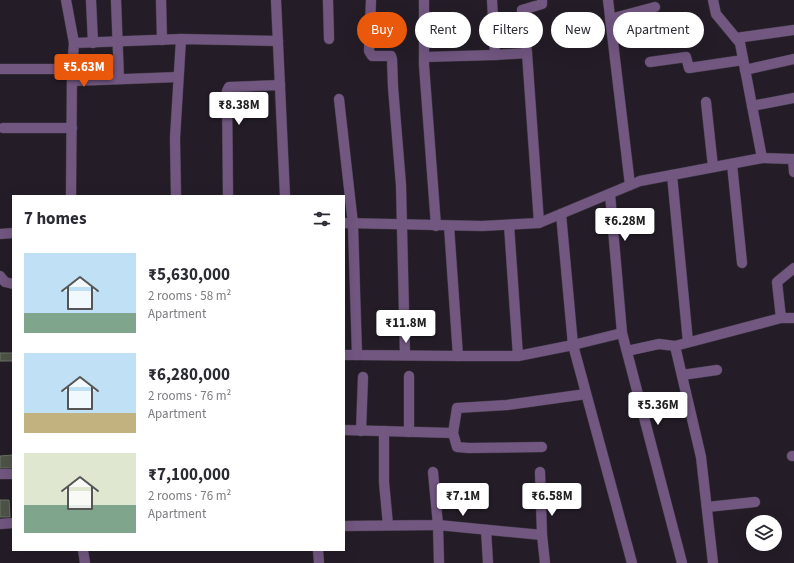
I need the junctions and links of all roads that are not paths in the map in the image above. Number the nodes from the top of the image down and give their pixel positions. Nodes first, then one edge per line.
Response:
1 (66, 0) edge
2 (91, 0) edge
3 (116, 0) edge
4 (161, 0) edge
5 (276, 0) edge
6 (328, 0) edge
7 (371, 0) edge
8 (424, 0) edge
9 (492, 0) edge
10 (542, 0) edge
11 (608, 0) edge
12 (713, 0) edge
13 (655, 7) dead end
14 (610, 19) junction
15 (794, 31) edge
16 (736, 38) junction
17 (181, 39) junction
18 (329, 39) dead end
19 (162, 40) junction
20 (278, 41) junction
21 (119, 42) junction
22 (74, 43) junction
23 (93, 43) junction
24 (495, 54) junction
25 (527, 54) junction
26 (424, 57) junction
27 (794, 59) edge
28 (650, 62) dead end
29 (744, 65) junction
30 (0, 69) edge
31 (72, 69) junction
32 (178, 77) junction
33 (119, 79) junction
34 (73, 81) junction
35 (280, 85) junction
36 (794, 98) edge
37 (339, 99) dead end
38 (706, 102) dead end
39 (752, 106) junction
40 (3, 128) dead end
41 (72, 128) junction
42 (762, 158) junction
43 (794, 159) edge
44 (732, 164) junction
45 (713, 167) junction
46 (794, 172) edge
47 (672, 175) junction
48 (630, 185) junction
49 (610, 194) junction
50 (71, 195) edge
51 (176, 195) edge
52 (228, 195) edge
53 (285, 195) edge
54 (561, 214) junction
55 (539, 223) junction
56 (348, 224) edge
57 (402, 225) junction
58 (509, 225) junction
59 (436, 226) junction
60 (449, 226) junction
61 (12, 233) edge
62 (1, 236) edge
63 (742, 263) dead end
64 (794, 268) edge
65 (0, 276) edge
66 (12, 284) edge
67 (780, 318) junction
68 (794, 318) edge
69 (622, 333) junction
70 (688, 342) junction
71 (573, 346) junction
72 (674, 346) junction
73 (627, 351) junction
74 (345, 355) edge
75 (357, 355) junction
76 (405, 355) junction
77 (458, 356) junction
78 (518, 356) junction
79 (717, 370) dead end
80 (682, 375) junction
81 (410, 376) dead end
82 (363, 377) dead end
83 (586, 394) junction
84 (345, 430) edge
85 (361, 431) junction
86 (384, 431) junction
87 (409, 432) junction
88 (453, 433) junction
89 (542, 447) dead end
90 (433, 472) dead end
91 (540, 472) dead end
92 (0, 474) edge
93 (12, 474) edge
94 (755, 502) dead end
95 (707, 507) junction
96 (12, 523) edge
97 (0, 524) edge
98 (438, 525) junction
99 (345, 526) edge
100 (388, 526) junction
101 (486, 530) junction
102 (542, 535) junction
103 (83, 551) edge
104 (318, 551) edge
105 (84, 563) edge
106 (319, 563) edge
107 (440, 563) edge
108 (488, 563) edge
109 (545, 563) edge
110 (632, 563) edge
111 (682, 563) edge
112 (713, 563) edge

1 - 22 street
2 - 23 street
3 - 21 street
4 - 19 street
5 - 20 street
6 - 18 street
7 - 57 street
8 - 26 street
9 - 24 street
10 - 25 street
11 - 14 street
12 - 16 street
13 - 14 street
14 - 48 street
15 - 16 street
16 - 29 street
17 - 19 street
17 - 20 street
17 - 32 street
19 - 21 street
20 - 35 street
21 - 23 street
21 - 33 street
22 - 23 street
22 - 31 street
24 - 25 street
24 - 26 street
25 - 55 street
26 - 59 street
27 - 29 street
28 - 29 street
29 - 39 street
30 - 31 street
31 - 34 street
32 - 33 street
32 - 51 street
33 - 34 street
34 - 41 street
35 - 52 street
35 - 53 street
36 - 39 street
37 - 56 street
38 - 45 street
39 - 42 street
40 - 41 street
41 - 50 street
42 - 43 street
42 - 44 street
43 - 46 street
44 - 45 street
44 - 63 street
45 - 47 street
47 - 48 street
47 - 70 street
48 - 49 street
49 - 54 street
49 - 69 street
54 - 55 street
54 - 71 street
55 - 58 street
56 - 57 street
56 - 75 street
57 - 59 street
57 - 76 street
58 - 60 street
58 - 78 street
59 - 60 street
60 - 77 street
61 - 62 street
64 - 67 street
65 - 66 street
67 - 68 street
67 - 70 street
69 - 71 street
69 - 73 street
70 - 72 street
71 - 78 street
71 - 83 street
72 - 73 street
72 - 80 street
73 - 111 street
74 - 75 street
75 - 76 street
76 - 77 street
77 - 78 street
79 - 80 street
80 - 95 street
81 - 87 street
82 - 85 street
83 - 88 street
83 - 110 street
84 - 85 street
85 - 86 street
86 - 87 street
86 - 100 street
87 - 88 street
88 - 89 street
90 - 98 street
91 - 102 street
92 - 93 street
94 - 95 street
95 - 112 street
96 - 97 street
98 - 100 street
98 - 101 street
98 - 107 street
99 - 100 street
101 - 102 street
101 - 108 street
102 - 109 street
103 - 105 street
104 - 106 street

